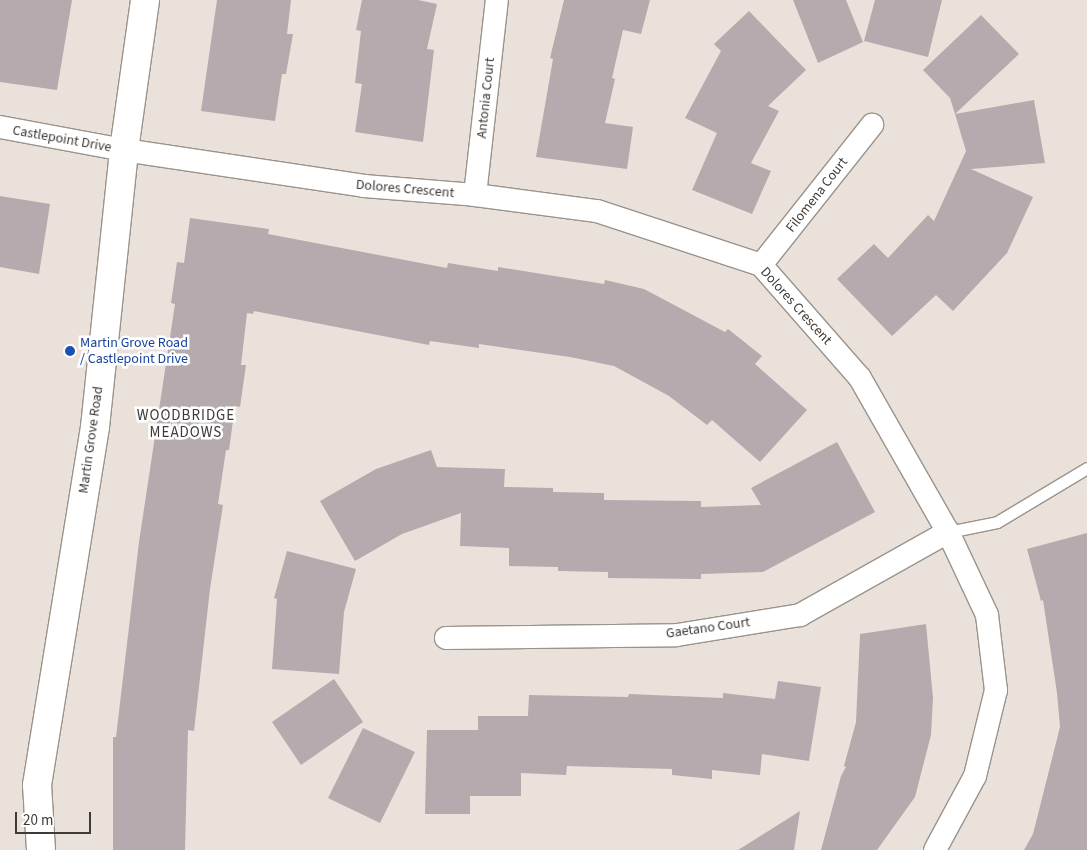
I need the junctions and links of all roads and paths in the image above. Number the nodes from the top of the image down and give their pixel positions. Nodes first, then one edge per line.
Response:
1 (145, 0) edge
2 (497, 0) edge
3 (872, 125) dead end
4 (0, 127) edge
5 (124, 150) junction
6 (475, 195) junction
7 (761, 265) junction
8 (1087, 468) edge
9 (948, 532) junction
10 (446, 638) dead end
11 (42, 850) edge
12 (935, 850) edge

1 - 5 street, Martin Grove Road
2 - 6 street, Antonia Court
3 - 7 street, Filomena Court
4 - 5 street, Castlepoint Drive
5 - 6 street, Dolores Crescent
5 - 11 street, Martin Grove Road
6 - 7 street, Dolores Crescent
7 - 9 street, Dolores Crescent
8 - 9 lane
9 - 10 street, Gaetano Court
9 - 12 street, Dolores Crescent

